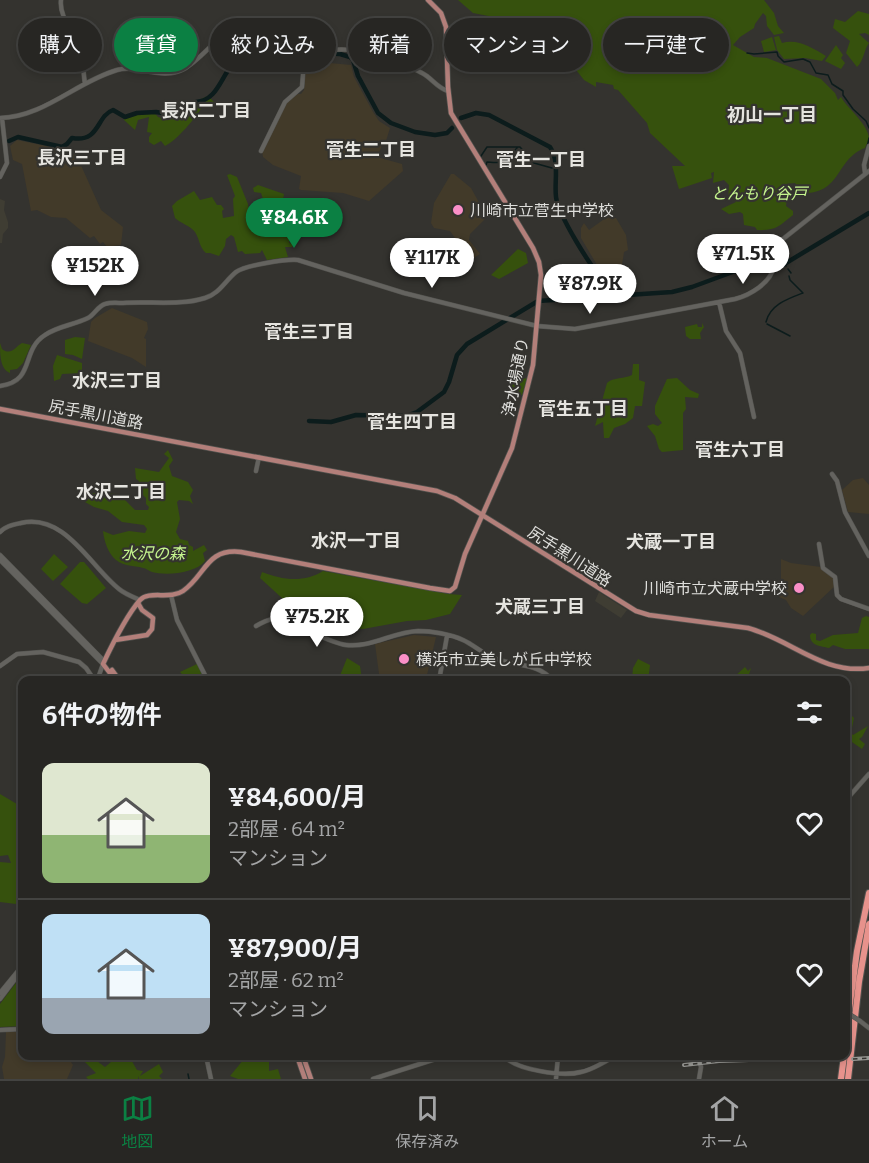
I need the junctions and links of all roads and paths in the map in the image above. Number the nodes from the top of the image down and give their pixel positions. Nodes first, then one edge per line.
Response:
1 (61, 0) edge
2 (428, 0) edge
3 (210, 47) edge
4 (336, 52) edge
5 (303, 72) edge
6 (85, 84) junction
7 (448, 91) junction
8 (1, 118) edge
9 (868, 147) edge
10 (261, 151) dead end
11 (867, 172) edge
12 (0, 177) edge
13 (719, 302) junction
14 (537, 326) junction
15 (0, 386) edge
16 (0, 409) edge
17 (754, 417) dead end
18 (259, 456) junction
19 (256, 471) dead end
20 (832, 474) dead end
21 (483, 514) junction
22 (0, 532) edge
23 (819, 544) dead end
24 (0, 555) edge
25 (869, 556) edge
26 (0, 560) edge
27 (171, 596) junction
28 (139, 601) junction
29 (869, 609) edge
30 (256, 626) dead end
31 (447, 636) junction
32 (115, 640) junction
33 (104, 663) junction
34 (0, 666) edge
35 (869, 666) edge
36 (93, 676) edge
37 (98, 676) edge
38 (114, 676) edge
39 (205, 676) edge
40 (440, 676) edge
41 (548, 676) edge
42 (869, 774) edge
43 (850, 795) edge
44 (869, 893) edge
45 (869, 924) edge
46 (18, 971) edge
47 (18, 975) edge
48 (0, 993) edge
49 (0, 999) edge
50 (850, 1003) edge
51 (850, 1015) edge
52 (869, 1028) edge
53 (18, 1029) edge
54 (0, 1030) edge
55 (207, 1060) edge
56 (298, 1060) edge
57 (304, 1060) edge
58 (432, 1060) edge
59 (509, 1060) edge
60 (558, 1060) edge
61 (603, 1060) edge
62 (699, 1060) edge
63 (843, 1060) edge
64 (556, 1072) junction
65 (212, 1079) edge
66 (305, 1079) edge
67 (311, 1079) edge
68 (373, 1079) edge
69 (555, 1079) edge
70 (699, 1079) edge
71 (841, 1079) edge
72 (848, 1079) edge

1 - 6 street
2 - 7 main road, 浄水場通り
3 - 6 street
4 - 7 street
5 - 10 street
6 - 8 street
7 - 14 main road, 浄水場通り
8 - 12 street
9 - 11 street
11 - 13 street
13 - 14 street
13 - 17 street
14 - 15 street
14 - 21 main road, 浄水場通り
16 - 18 main road, 尻手黒川道路
18 - 19 street
18 - 21 main road, 尻手黒川道路
20 - 25 street
21 - 27 main road, 浄水場通り
21 - 35 main road, 尻手黒川道路
22 - 28 street
23 - 29 street
24 - 33 street
26 - 33 street
27 - 28 main road
27 - 39 street
28 - 32 main road
28 - 32 main road
30 - 31 street
31 - 40 street
31 - 41 street
32 - 33 main road
33 - 37 street
33 - 38 main road
34 - 36 street
42 - 43 street
44 - 50 highway
45 - 72 highway
46 - 48 street
47 - 49 street
51 - 52 street, bridge
53 - 54 street
55 - 65 street
56 - 66 main road
57 - 67 main road
58 - 68 street
59 - 64 street
60 - 64 street
61 - 64 street
62 - 70 street
63 - 71 highway
64 - 69 street

